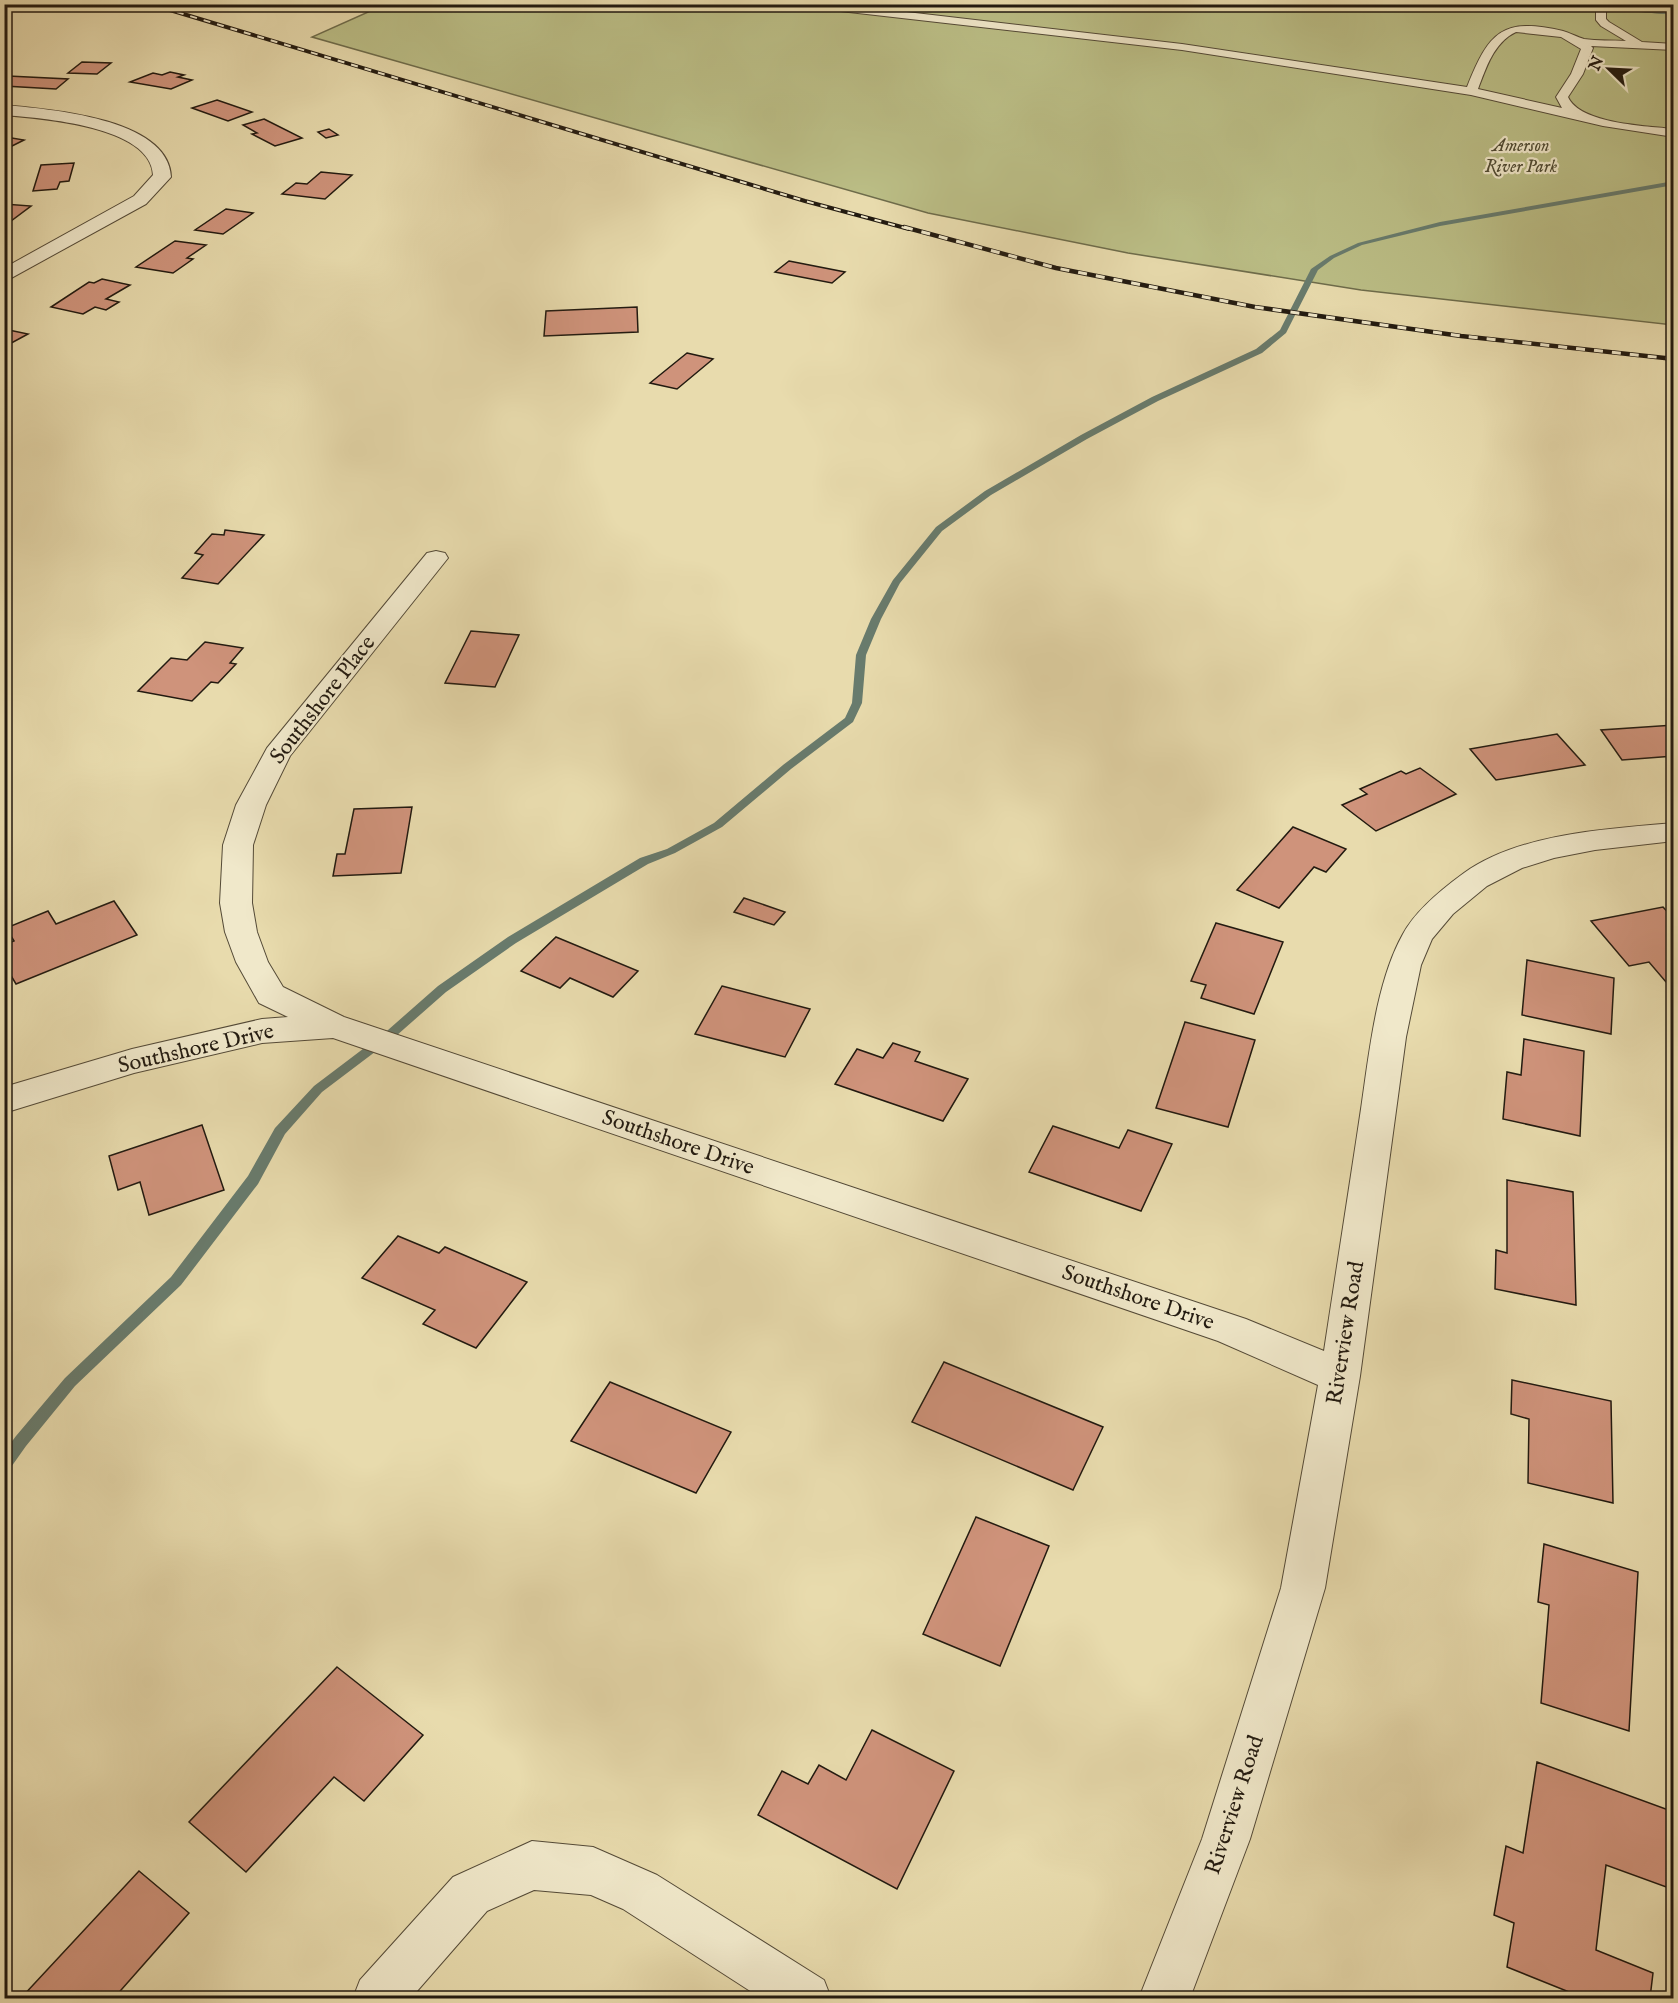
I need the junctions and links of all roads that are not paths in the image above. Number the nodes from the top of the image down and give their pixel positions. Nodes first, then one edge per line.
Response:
1 (805, 4) edge
2 (1602, 8) dead end
3 (1582, 42) junction
4 (1642, 45) junction
5 (1674, 47) edge
6 (1471, 91) junction
7 (4, 110) edge
8 (1581, 116) junction
9 (1674, 133) edge
10 (4, 276) edge
11 (436, 558) dead end
12 (1674, 832) edge
13 (334, 1026) junction
14 (4, 1100) edge
15 (1340, 1376) junction
16 (378, 1998) edge
17 (806, 1998) edge
18 (1165, 1998) edge

1 - 6 lane
2 - 4 lane
3 - 4 lane
3 - 6 lane
3 - 8 lane
4 - 5 lane
6 - 8 lane
7 - 10 street
8 - 9 lane
11 - 13 street, Southshore Place
12 - 15 street, Riverview Road
13 - 14 street, Southshore Drive
13 - 15 street, Southshore Drive
15 - 18 street, Riverview Road
16 - 17 street

